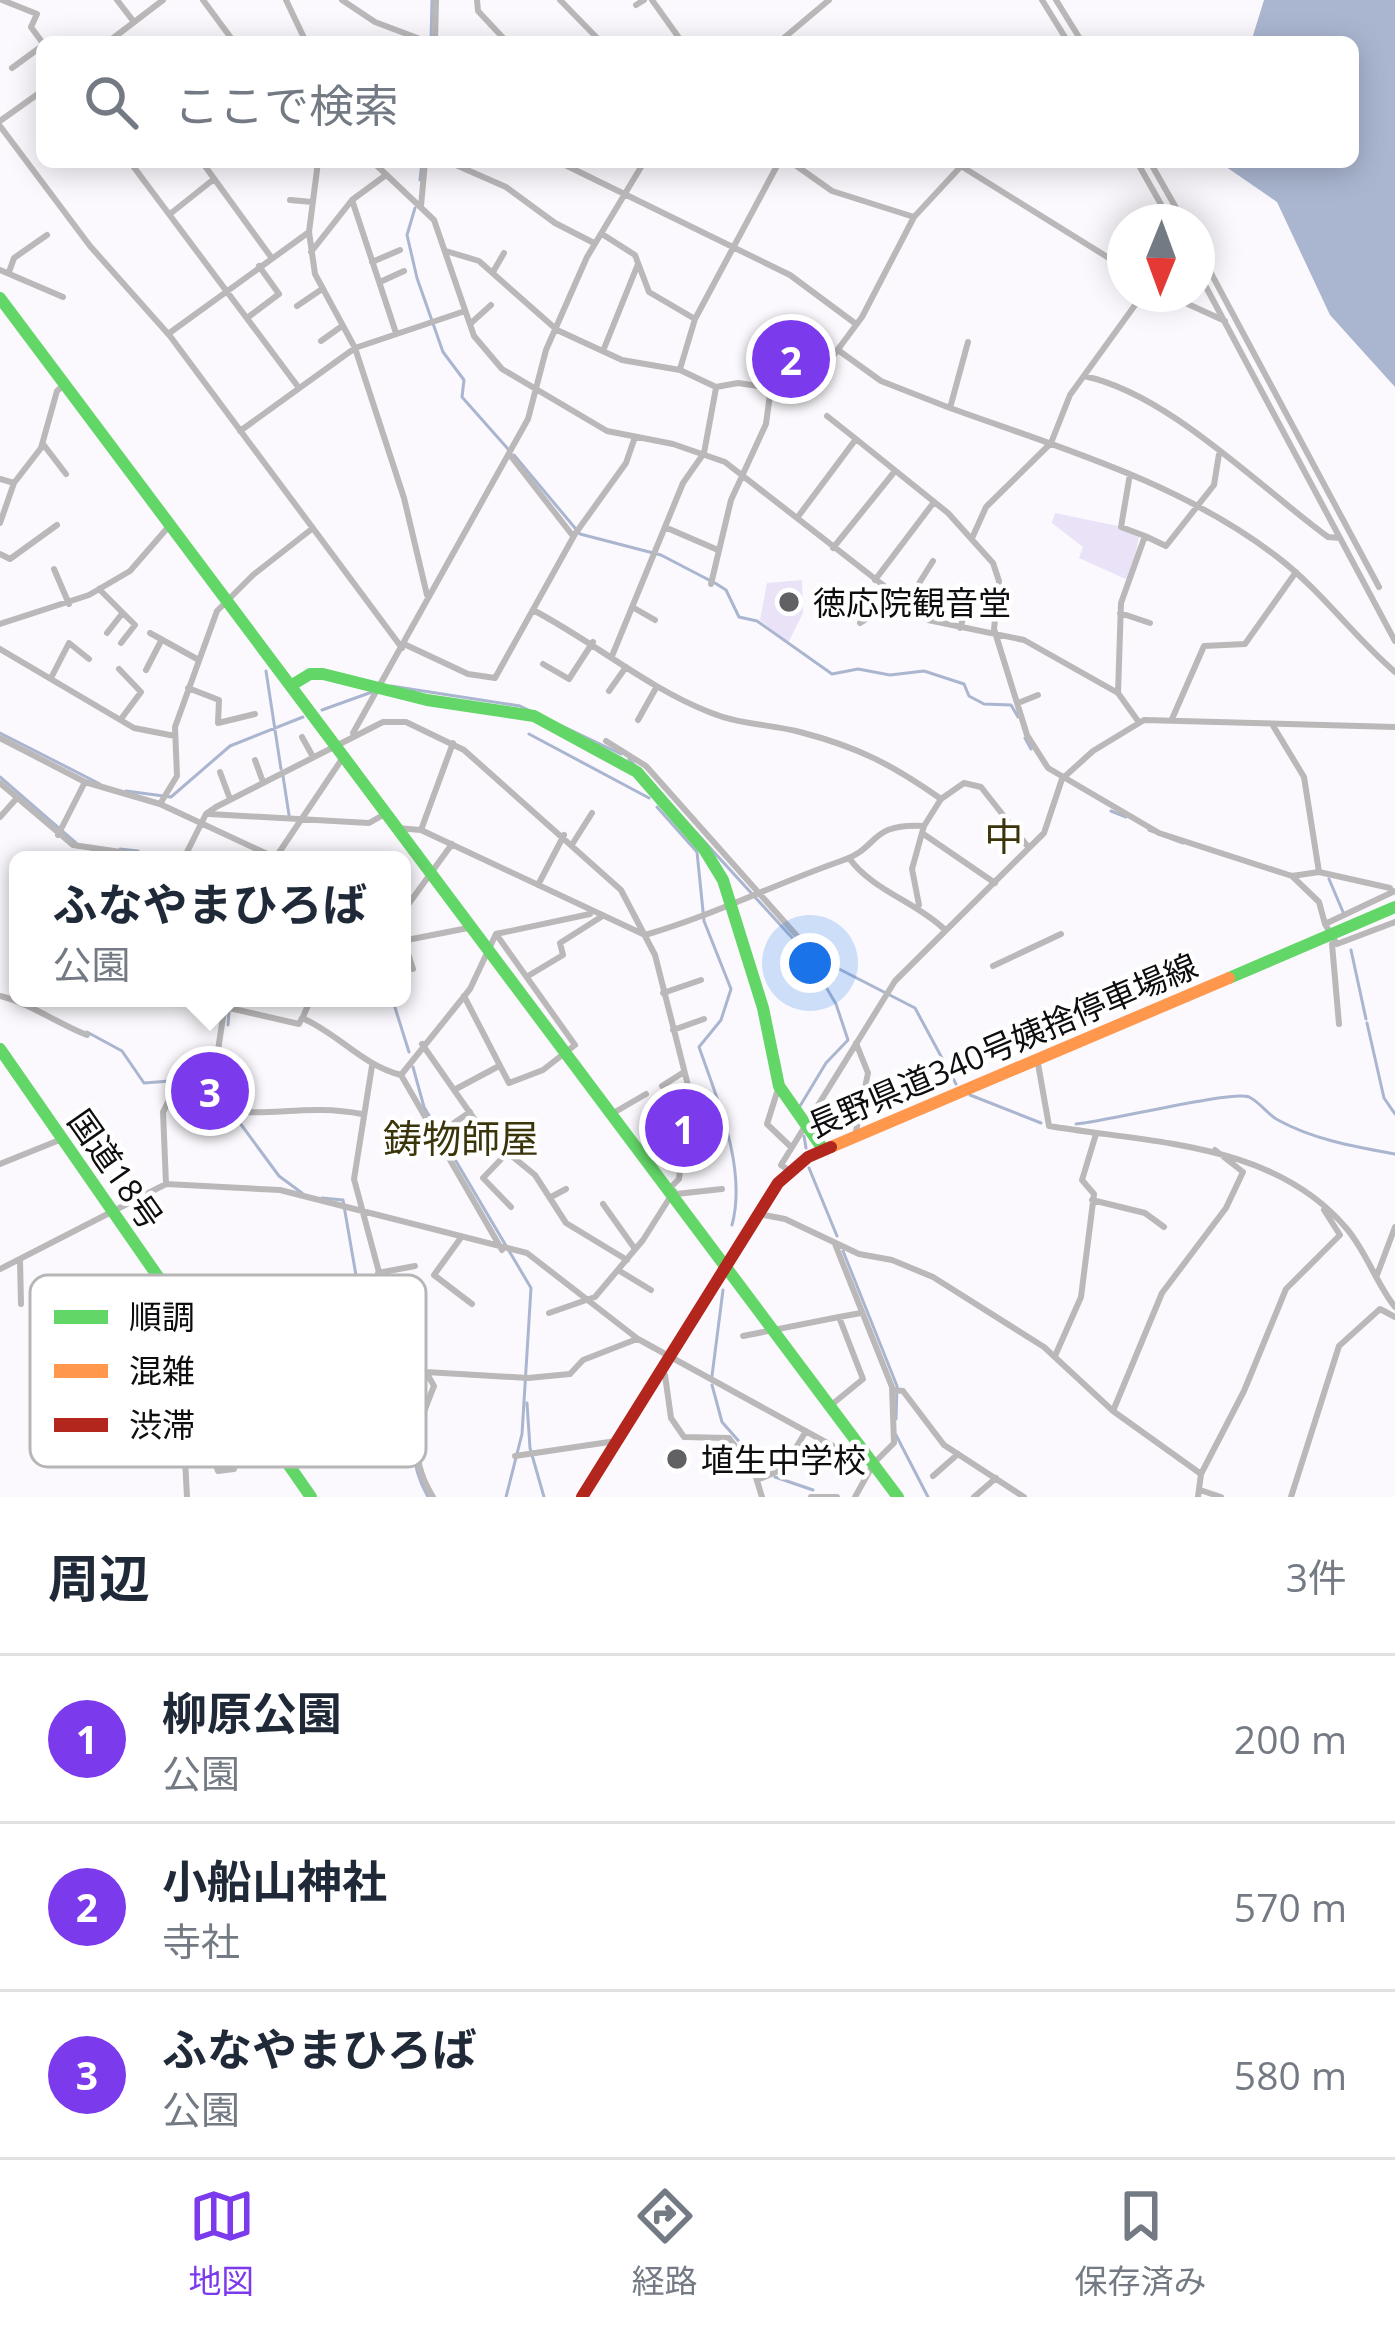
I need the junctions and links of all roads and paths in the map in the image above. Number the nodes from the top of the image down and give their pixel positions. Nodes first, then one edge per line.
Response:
1 (2, 0) edge
2 (117, 0) edge
3 (164, 0) edge
4 (203, 0) edge
5 (286, 0) edge
6 (342, 0) edge
7 (436, 0) edge
8 (477, 0) edge
9 (560, 0) edge
10 (829, 0) edge
11 (1042, 0) edge
12 (1056, 0) edge
13 (644, 2) edge
14 (134, 22) junction
15 (37, 36) edge
16 (117, 36) edge
17 (230, 36) edge
18 (303, 36) edge
19 (414, 36) edge
20 (432, 36) edge
21 (501, 36) edge
22 (595, 36) edge
23 (676, 36) edge
24 (786, 36) edge
25 (1064, 36) edge
26 (1078, 36) edge
27 (36, 49) edge
28 (12, 68) dead end
29 (36, 96) edge
30 (0, 124) edge
31 (135, 168) edge
32 (206, 168) edge
33 (317, 168) edge
34 (379, 168) edge
35 (424, 168) edge
36 (463, 168) edge
37 (571, 168) edge
38 (641, 168) edge
39 (776, 168) edge
40 (799, 168) edge
41 (959, 168) edge
42 (969, 168) edge
43 (1141, 168) edge
44 (1153, 168) edge
45 (386, 176) junction
46 (214, 179) junction
47 (625, 195) junction
48 (290, 200) dead end
49 (352, 200) junction
50 (312, 202) junction
51 (1161, 204) edge
52 (1174, 204) edge
53 (421, 206) junction
54 (170, 214) junction
55 (914, 217) junction
56 (309, 232) junction
57 (602, 234) junction
58 (47, 235) dead end
59 (594, 243) junction
60 (734, 248) junction
61 (400, 250) dead end
62 (446, 251) junction
63 (311, 252) junction
64 (504, 253) dead end
65 (271, 257) junction
66 (1107, 257) edge
67 (372, 262) junction
68 (638, 264) junction
69 (259, 266) junction
70 (4, 271) edge
71 (404, 272) dead end
72 (493, 272) junction
73 (1215, 281) edge
74 (379, 283) junction
75 (322, 289) junction
76 (227, 290) junction
77 (63, 297) dead end
78 (0, 298) edge
79 (1215, 303) edge
80 (491, 305) dead end
81 (297, 307) dead end
82 (465, 310) junction
83 (1130, 312) edge
84 (1205, 312) edge
85 (247, 318) junction
86 (695, 319) junction
87 (1225, 321) junction
88 (470, 324) junction
89 (856, 324) junction
90 (342, 325) junction
91 (557, 330) junction
92 (396, 333) junction
93 (168, 334) junction
94 (321, 341) dead end
95 (968, 342) dead end
96 (355, 348) junction
97 (838, 350) junction
98 (603, 351) junction
99 (680, 370) junction
100 (1084, 376) junction
101 (65, 384) junction
102 (716, 387) junction
103 (298, 388) junction
104 (770, 388) junction
105 (539, 389) junction
106 (950, 408) junction
107 (827, 416) dead end
108 (240, 431) junction
109 (635, 437) junction
110 (856, 439) junction
111 (1051, 443) junction
112 (43, 444) junction
113 (1220, 452) junction
114 (704, 454) junction
115 (510, 455) junction
116 (896, 470) junction
117 (741, 472) junction
118 (66, 474) dead end
119 (1130, 474) junction
120 (0, 478) edge
121 (14, 483) junction
122 (934, 502) junction
123 (1194, 508) junction
124 (797, 518) junction
125 (0, 524) edge
126 (57, 525) dead end
127 (170, 525) junction
128 (667, 528) junction
129 (313, 529) junction
130 (576, 533) junction
131 (973, 536) junction
132 (1145, 536) junction
133 (1340, 538) junction
134 (833, 548) junction
135 (718, 550) junction
136 (0, 554) edge
137 (932, 561) dead end
138 (54, 569) dead end
139 (1296, 572) junction
140 (874, 580) junction
141 (711, 584) dead end
142 (1379, 587) dead end
143 (99, 588) junction
144 (970, 597) dead end
145 (428, 598) junction
146 (227, 599) junction
147 (902, 601) junction
148 (69, 604) junction
149 (634, 608) junction
150 (533, 610) junction
151 (1120, 614) junction
152 (121, 615) junction
153 (655, 620) dead end
154 (0, 623) edge
155 (860, 623) dead end
156 (1150, 623) dead end
157 (960, 628) junction
158 (107, 632) dead end
159 (150, 633) dead end
160 (996, 634) junction
161 (162, 640) junction
162 (1395, 641) edge
163 (593, 642) junction
164 (121, 643) dead end
165 (402, 646) junction
166 (0, 649) edge
167 (612, 656) junction
168 (89, 659) dead end
169 (197, 659) junction
170 (544, 664) dead end
171 (626, 667) junction
172 (118, 669) dead end
173 (146, 670) dead end
174 (1395, 672) edge
175 (51, 678) junction
176 (292, 685) junction
177 (188, 688) junction
178 (379, 688) junction
179 (656, 688) junction
180 (609, 691) dead end
181 (1118, 693) junction
182 (1039, 695) dead end
183 (1018, 703) junction
184 (255, 714) dead end
185 (121, 719) junction
186 (1172, 719) junction
187 (638, 720) dead end
188 (1138, 721) junction
189 (1273, 724) junction
190 (1395, 728) edge
191 (175, 736) junction
192 (351, 736) junction
193 (302, 737) dead end
194 (0, 738) edge
195 (606, 741) dead end
196 (453, 743) junction
197 (339, 750) junction
198 (312, 755) junction
199 (255, 760) dead end
200 (220, 772) dead end
201 (1064, 777) junction
202 (85, 782) junction
203 (263, 782) junction
204 (0, 783) edge
205 (16, 798) junction
206 (230, 799) junction
207 (941, 799) junction
208 (160, 800) junction
209 (592, 813) dead end
210 (386, 814) junction
211 (0, 818) edge
212 (205, 818) junction
213 (301, 818) junction
214 (396, 828) junction
215 (923, 829) junction
216 (421, 830) junction
217 (60, 832) junction
218 (564, 835) junction
219 (573, 843) junction
220 (452, 844) junction
221 (1029, 848) junction
222 (90, 851) edge
223 (188, 851) edge
224 (261, 851) edge
225 (280, 851) edge
226 (848, 859) junction
227 (1319, 872) junction
228 (433, 874) junction
229 (1292, 876) junction
230 (995, 883) junction
231 (538, 885) junction
232 (1392, 890) edge
233 (754, 895) junction
234 (411, 902) edge
235 (919, 905) junction
236 (732, 907) junction
237 (1395, 907) edge
238 (598, 915) junction
239 (1395, 923) edge
240 (473, 927) junction
241 (944, 929) junction
242 (496, 934) junction
243 (1061, 934) dead end
244 (1328, 934) junction
245 (645, 935) junction
246 (411, 940) edge
247 (806, 946) dead end
248 (489, 949) junction
249 (411, 964) edge
250 (993, 966) dead end
251 (413, 969) dead end
252 (522, 976) junction
253 (701, 980) dead end
254 (663, 993) junction
255 (464, 996) junction
256 (31, 1007) edge
257 (225, 1007) edge
258 (240, 1007) edge
259 (306, 1007) edge
260 (302, 1018) junction
261 (704, 1019) dead end
262 (1339, 1024) dead end
263 (673, 1030) junction
264 (87, 1035) dead end
265 (856, 1043) junction
266 (422, 1044) junction
267 (0, 1048) edge
268 (567, 1051) junction
269 (1037, 1058) junction
270 (372, 1066) junction
271 (500, 1066) junction
272 (684, 1072) junction
273 (401, 1075) junction
274 (662, 1086) dead end
275 (779, 1086) junction
276 (454, 1090) junction
277 (171, 1094) junction
278 (646, 1094) dead end
279 (470, 1112) junction
280 (615, 1112) junction
281 (362, 1114) junction
282 (454, 1123) dead end
283 (808, 1123) junction
284 (1096, 1134) junction
285 (855, 1136) junction
286 (62, 1139) junction
287 (792, 1148) junction
288 (823, 1149) junction
289 (1215, 1150) junction
290 (509, 1151) junction
291 (704, 1160) dead end
292 (0, 1164) edge
293 (680, 1165) junction
294 (790, 1171) junction
295 (166, 1184) junction
296 (566, 1189) dead end
297 (722, 1190) dead end
298 (674, 1191) junction
299 (551, 1197) junction
300 (1092, 1200) junction
301 (603, 1204) dead end
302 (512, 1207) dead end
303 (1322, 1207) junction
304 (362, 1211) junction
305 (114, 1212) junction
306 (759, 1214) junction
307 (1164, 1227) dead end
308 (1393, 1227) edge
309 (460, 1239) junction
310 (834, 1240) junction
311 (635, 1249) junction
312 (506, 1250) junction
313 (20, 1259) junction
314 (627, 1260) junction
315 (725, 1264) junction
316 (415, 1266) dead end
317 (0, 1269) edge
318 (618, 1270) junction
319 (378, 1273) joint
320 (158, 1275) edge
321 (1377, 1275) junction
322 (651, 1290) dead end
323 (590, 1299) junction
324 (21, 1304) dead end
325 (472, 1304) dead end
326 (1395, 1307) edge
327 (861, 1312) junction
328 (549, 1313) dead end
329 (839, 1317) junction
330 (1395, 1317) edge
331 (772, 1330) junction
332 (743, 1336) dead end
333 (638, 1339) junction
334 (667, 1355) junction
335 (1055, 1356) junction
336 (659, 1370) junction
337 (426, 1372) joint
338 (896, 1390) junction
339 (426, 1405) edge
340 (830, 1406) junction
341 (1113, 1411) junction
342 (806, 1431) junction
343 (616, 1441) junction
344 (857, 1442) junction
345 (958, 1454) junction
346 (517, 1456) dead end
347 (874, 1462) junction
348 (186, 1467) edge
349 (217, 1467) edge
350 (290, 1467) edge
351 (420, 1467) edge
352 (234, 1469) dead end
353 (1201, 1474) junction
354 (933, 1475) dead end
355 (996, 1478) junction
356 (757, 1480) junction
357 (1199, 1494) edge
358 (188, 1497) edge
359 (311, 1497) edge
360 (433, 1497) edge
361 (582, 1497) edge
362 (762, 1497) edge
363 (811, 1497) edge
364 (837, 1497) edge
365 (855, 1497) edge
366 (898, 1497) edge
367 (974, 1497) edge
368 (1024, 1497) edge
369 (1221, 1497) edge
370 (1291, 1497) edge

1 - 15 street
2 - 14 street
3 - 14 street
4 - 17 street
5 - 18 street
6 - 19 street
7 - 20 street
8 - 21 street
9 - 22 street
10 - 24 street
11 - 25 street
12 - 26 street
13 - 23 street
14 - 16 street
27 - 28 street
29 - 30 street
30 - 93 street
31 - 54 street
32 - 46 street
33 - 50 street
34 - 45 street
35 - 53 street
36 - 59 street
37 - 47 street
38 - 47 street
39 - 60 street
40 - 55 street
41 - 55 street
42 - 66 street
43 - 51 street
44 - 52 street
45 - 49 street
45 - 53 street
46 - 54 street
46 - 65 street
47 - 57 street
47 - 60 street
48 - 50 street
49 - 63 street
49 - 67 street
50 - 56 street
53 - 62 street
54 - 76 street
55 - 89 street
56 - 63 street
56 - 65 street
57 - 59 street
57 - 68 street
58 - 70 street
59 - 91 street
60 - 86 street
60 - 89 street
61 - 67 street
62 - 72 street
62 - 82 street
63 - 75 street
64 - 72 street
65 - 69 street
67 - 74 street
68 - 86 street
68 - 98 street
69 - 76 street
69 - 85 street
70 - 77 street
71 - 74 street
72 - 91 street
73 - 142 street
74 - 92 street
75 - 81 street
75 - 90 street
76 - 85 street
76 - 93 street
78 - 101 main road
79 - 87 street
80 - 88 street
82 - 88 street
82 - 92 street
83 - 100 street
84 - 87 street
85 - 103 street
86 - 99 street
87 - 133 street
88 - 105 street
89 - 97 street
90 - 94 street
90 - 96 street
91 - 98 street
91 - 105 street
92 - 96 street
93 - 108 street
95 - 106 street
96 - 103 street
96 - 145 street
97 - 104 street
97 - 106 street
98 - 99 street
99 - 102 street
100 - 111 street
100 - 113 street
101 - 112 street
101 - 127 main road
102 - 104 street
102 - 114 street
103 - 108 street
104 - 117 street
105 - 109 street
105 - 115 street
106 - 111 street
107 - 110 street
108 - 129 street
109 - 114 street
109 - 130 street
110 - 116 street
110 - 124 street
111 - 119 street
111 - 131 street
112 - 118 street
112 - 121 street
113 - 123 street
113 - 133 street
114 - 117 street
114 - 128 street
115 - 130 street
115 - 145 street
116 - 122 street
116 - 134 street
117 - 124 street
117 - 135 street
119 - 123 street
119 - 132 street
120 - 121 street
121 - 125 street
122 - 131 street
122 - 140 street
123 - 132 street
123 - 139 street
124 - 134 street
126 - 136 street
127 - 143 street
127 - 146 main road
128 - 135 street
128 - 149 street
129 - 146 street
129 - 165 street
130 - 150 street
131 - 160 street
132 - 151 street
133 - 162 street
134 - 140 street
135 - 141 street
137 - 147 street
138 - 148 street
139 - 174 street
139 - 186 street
140 - 147 street
143 - 148 street
143 - 152 street
144 - 157 street
145 - 165 street
146 - 169 street
146 - 176 main road
147 - 155 street
147 - 157 street
148 - 154 street
149 - 153 street
149 - 167 street
150 - 163 street
150 - 165 street
151 - 156 street
151 - 181 street
152 - 158 street
152 - 164 street
157 - 160 street
159 - 161 street
160 - 181 street
160 - 183 street
161 - 169 street
161 - 173 street
163 - 167 street
163 - 170 street
165 - 178 street
166 - 175 street
167 - 171 street
168 - 175 street
169 - 177 street
171 - 179 street
171 - 180 street
172 - 185 street
175 - 185 street
176 - 178 main road
176 - 197 main road
177 - 184 street
177 - 191 street
178 - 192 street
178 - 236 main road
179 - 187 street
179 - 207 street
181 - 188 street
182 - 183 street
183 - 201 street
185 - 191 street
186 - 188 street
186 - 189 street
188 - 201 street
189 - 190 street
189 - 227 street
191 - 208 street
192 - 196 street
192 - 197 street
193 - 198 street
194 - 202 street
195 - 233 street
196 - 216 street
196 - 218 street
197 - 198 street
197 - 210 main road
197 - 213 street
198 - 203 street
199 - 203 street
200 - 206 street
201 - 221 street
201 - 229 street
202 - 208 street
202 - 217 street
203 - 206 street
204 - 205 street
205 - 211 street
205 - 217 street
206 - 212 street
207 - 215 street
207 - 221 street
208 - 212 street
209 - 219 street
210 - 213 street
210 - 214 main road
212 - 213 street
212 - 223 street
212 - 224 street
213 - 225 street
214 - 216 street
214 - 228 main road
215 - 226 street
215 - 230 street
215 - 235 street
216 - 220 street
217 - 222 street
218 - 219 street
218 - 231 street
219 - 245 street
220 - 228 street
220 - 231 street
221 - 230 street
226 - 233 street
226 - 235 street
227 - 229 street
227 - 232 street
228 - 234 street
228 - 240 main road
229 - 244 street
230 - 241 street
231 - 238 street
232 - 244 street
233 - 236 street
233 - 247 street
235 - 241 street
236 - 245 street
236 - 275 main road
237 - 244 main road, 長野県道340号姨捨停車場線
238 - 242 street
238 - 245 street
238 - 252 street
239 - 244 street
240 - 246 street
240 - 248 main road
241 - 265 street
242 - 248 street
242 - 252 street
243 - 250 street
244 - 262 street
244 - 269 main road, 長野県道340号姨捨停車場線
245 - 254 street
248 - 252 main road
248 - 255 street
249 - 251 street
252 - 268 main road
253 - 254 street
254 - 263 street
255 - 266 street
255 - 271 street
256 - 264 street
257 - 277 street
258 - 260 street
259 - 260 street
260 - 270 street
261 - 263 street
263 - 272 street
265 - 283 street
265 - 285 street
266 - 273 street
266 - 276 street
267 - 286 main road, 国道18号
268 - 271 street
268 - 280 main road
269 - 284 street
269 - 285 main road, 長野県道340号姨捨停車場線
270 - 273 street
270 - 281 street
271 - 276 street
272 - 274 street
272 - 293 street
273 - 312 street
275 - 283 main road
275 - 287 street
276 - 279 street
277 - 281 street
277 - 295 street
278 - 280 street
279 - 282 street
279 - 290 street
280 - 298 main road
281 - 304 street
283 - 287 street
283 - 288 main road
284 - 289 street
284 - 300 street
285 - 288 main road, 長野県道340号姨捨停車場線
286 - 292 street
286 - 305 main road, 国道18号
287 - 294 street
288 - 294 main road, 長野県道340号姨捨停車場線
289 - 303 street
289 - 341 street
290 - 299 street
290 - 302 street
291 - 293 street
293 - 298 street
294 - 306 main road, 長野県道340号姨捨停車場線
295 - 304 street
295 - 305 street
296 - 299 street
297 - 298 street
298 - 311 street
298 - 315 main road
299 - 314 street
300 - 307 street
300 - 335 street
301 - 311 street
303 - 321 street
303 - 353 street
304 - 309 street
304 - 319 street
305 - 313 street
305 - 320 main road, 国道18号
306 - 310 street
306 - 315 main road, 長野県道340号姨捨停車場線
308 - 321 street
309 - 312 street
309 - 325 street
310 - 327 street
310 - 335 street
311 - 314 street
312 - 323 street
313 - 317 street
313 - 324 street
314 - 318 street
315 - 331 main road
315 - 334 main road, 長野県道340号姨捨停車場線
316 - 319 street
318 - 322 street
318 - 323 street
321 - 326 street
323 - 328 street
323 - 333 street
327 - 329 street
327 - 338 street
329 - 331 street
329 - 340 street
330 - 370 street
331 - 332 street
331 - 340 main road
333 - 334 street
333 - 337 street
334 - 336 main road, 長野県道340号姨捨停車場線
334 - 342 street
335 - 341 street
336 - 343 main road, 長野県道340号姨捨停車場線
336 - 356 street
337 - 339 street
338 - 345 street
338 - 347 street
340 - 344 main road
341 - 353 street
342 - 344 street
342 - 356 street
343 - 346 street
343 - 361 main road, 長野県道340号姨捨停車場線
344 - 347 main road
345 - 354 street
345 - 355 street
347 - 365 street
347 - 366 main road
348 - 358 street
349 - 352 street
350 - 359 main road, 国道18号
351 - 360 street
353 - 357 street
355 - 367 street
355 - 368 street
356 - 362 street
357 - 369 street
363 - 364 street

